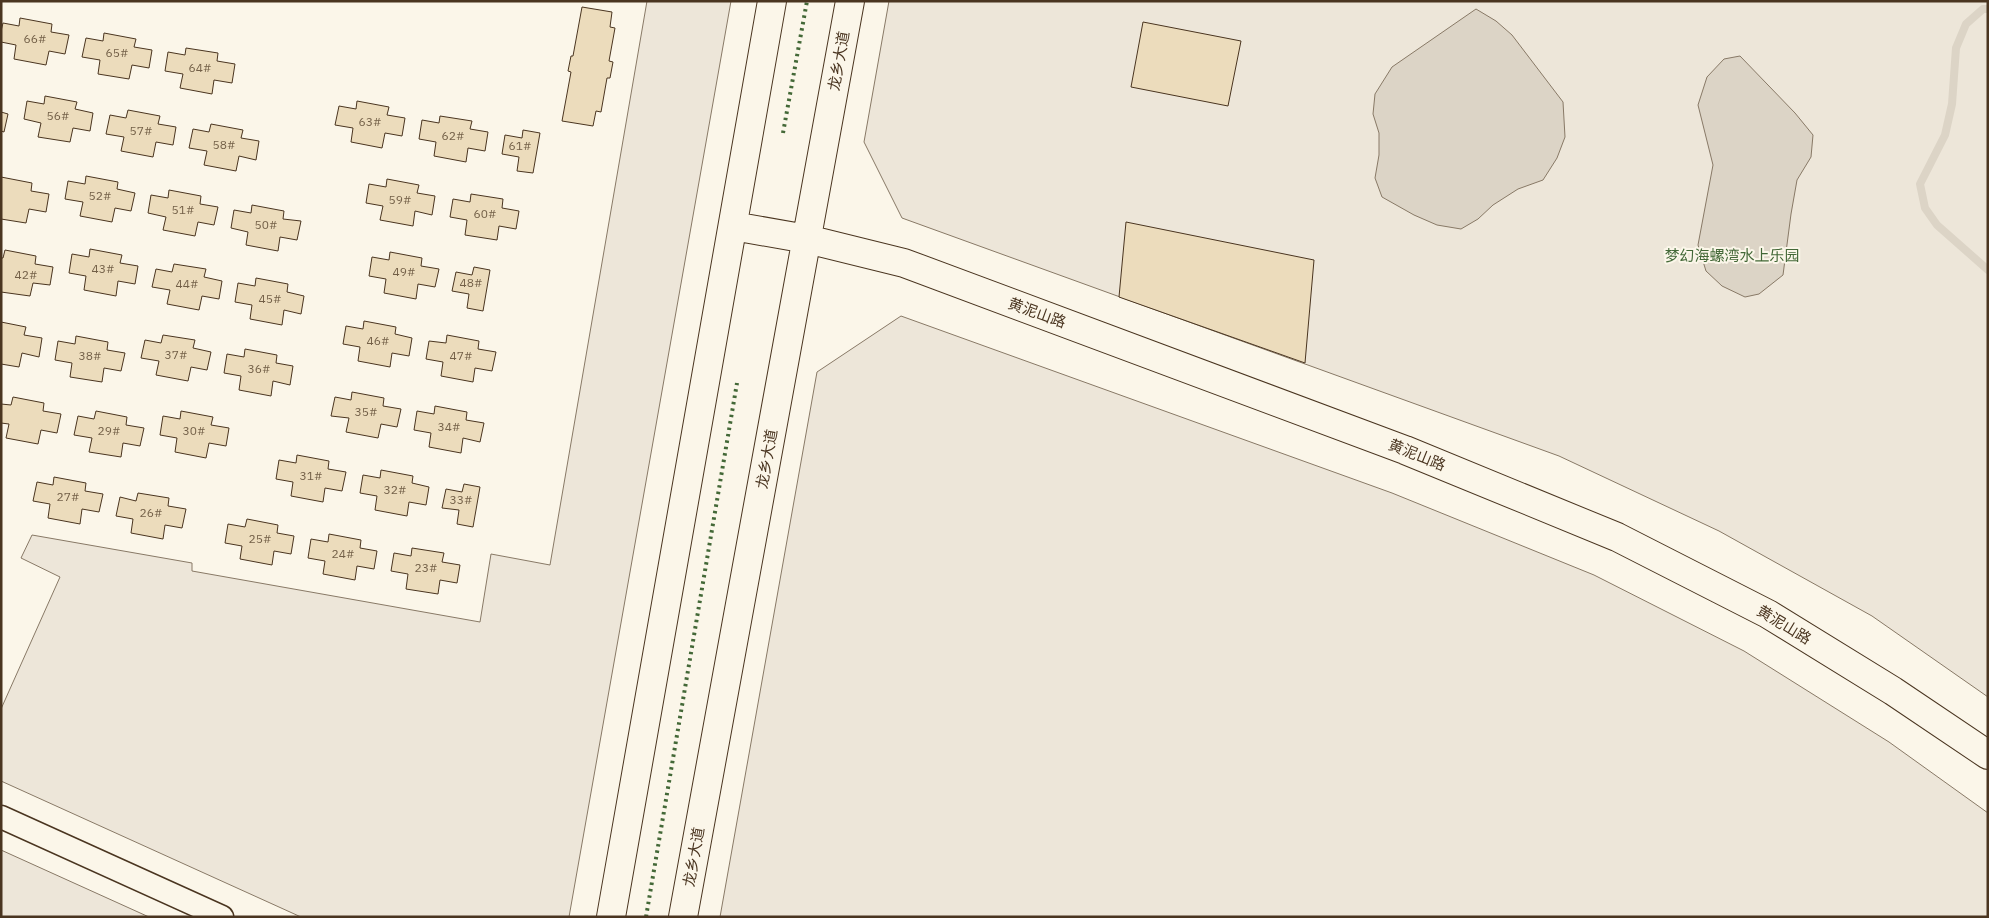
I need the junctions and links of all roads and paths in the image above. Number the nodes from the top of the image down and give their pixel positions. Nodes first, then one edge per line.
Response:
1 (772, 1) edge
2 (850, 1) edge
3 (733, 226) junction
4 (807, 239) junction
5 (1988, 755) edge
6 (1, 817) edge
7 (222, 917) edge
8 (611, 917) edge
9 (683, 917) edge

1 - 3 main road
2 - 4 main road, 龙乡大道
3 - 4 main road, 黄泥山路
3 - 8 main road
4 - 5 main road, 黄泥山路
4 - 9 main road, 龙乡大道
6 - 7 street

